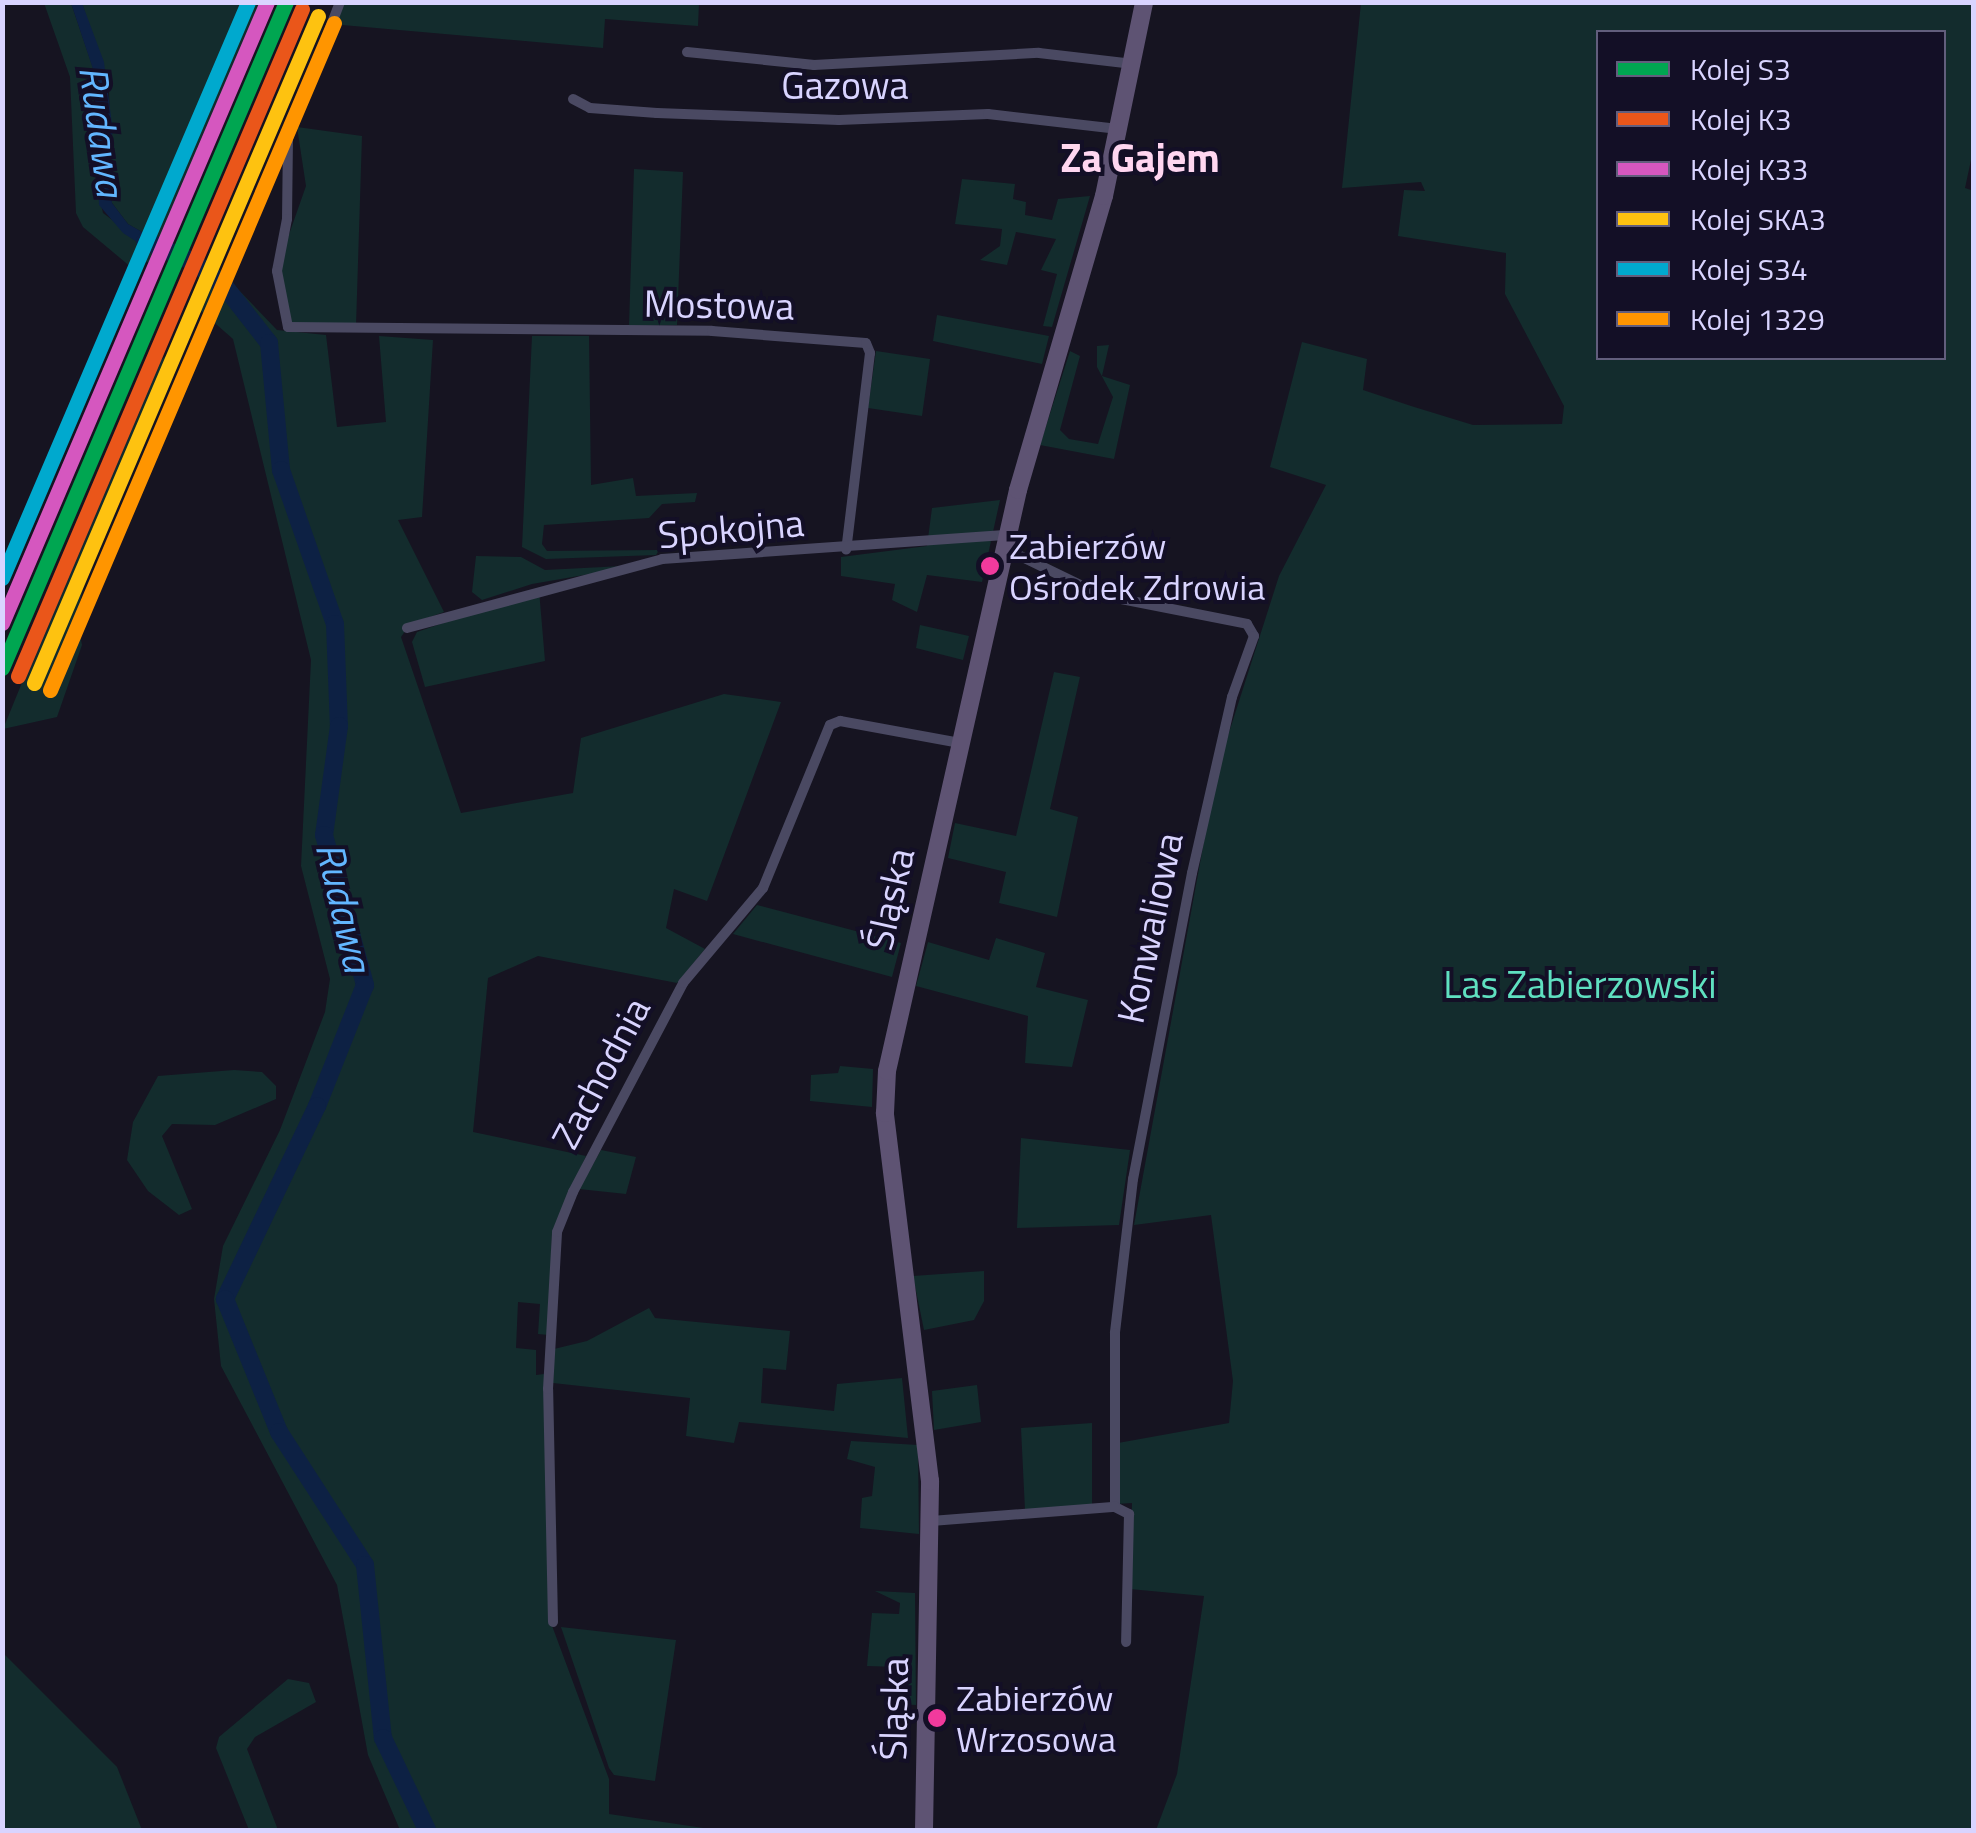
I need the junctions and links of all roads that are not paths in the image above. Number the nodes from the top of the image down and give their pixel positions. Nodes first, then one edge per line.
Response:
1 (340, 2) edge
2 (1144, 2) edge
3 (687, 52) dead end
4 (1132, 64) junction
5 (573, 98) dead end
6 (1119, 129) junction
7 (1007, 542) junction
8 (846, 550) junction
9 (407, 628) dead end
10 (960, 743) junction
11 (1115, 1507) junction
12 (931, 1522) junction
13 (553, 1622) dead end
14 (1126, 1642) dead end
15 (924, 1830) edge

1 - 8 street, Mostowa
2 - 4 main road, Śląska
3 - 4 street
4 - 6 main road, Śląska
5 - 6 street, Gazowa
6 - 7 main road, Śląska
7 - 8 street, Spokojna
7 - 10 main road, Śląska
7 - 11 street, Konwaliowa
8 - 9 street, Spokojna
10 - 12 main road, Śląska
10 - 13 street, Zachodnia
11 - 12 street
11 - 14 street, Konwaliowa
12 - 15 main road, Śląska

